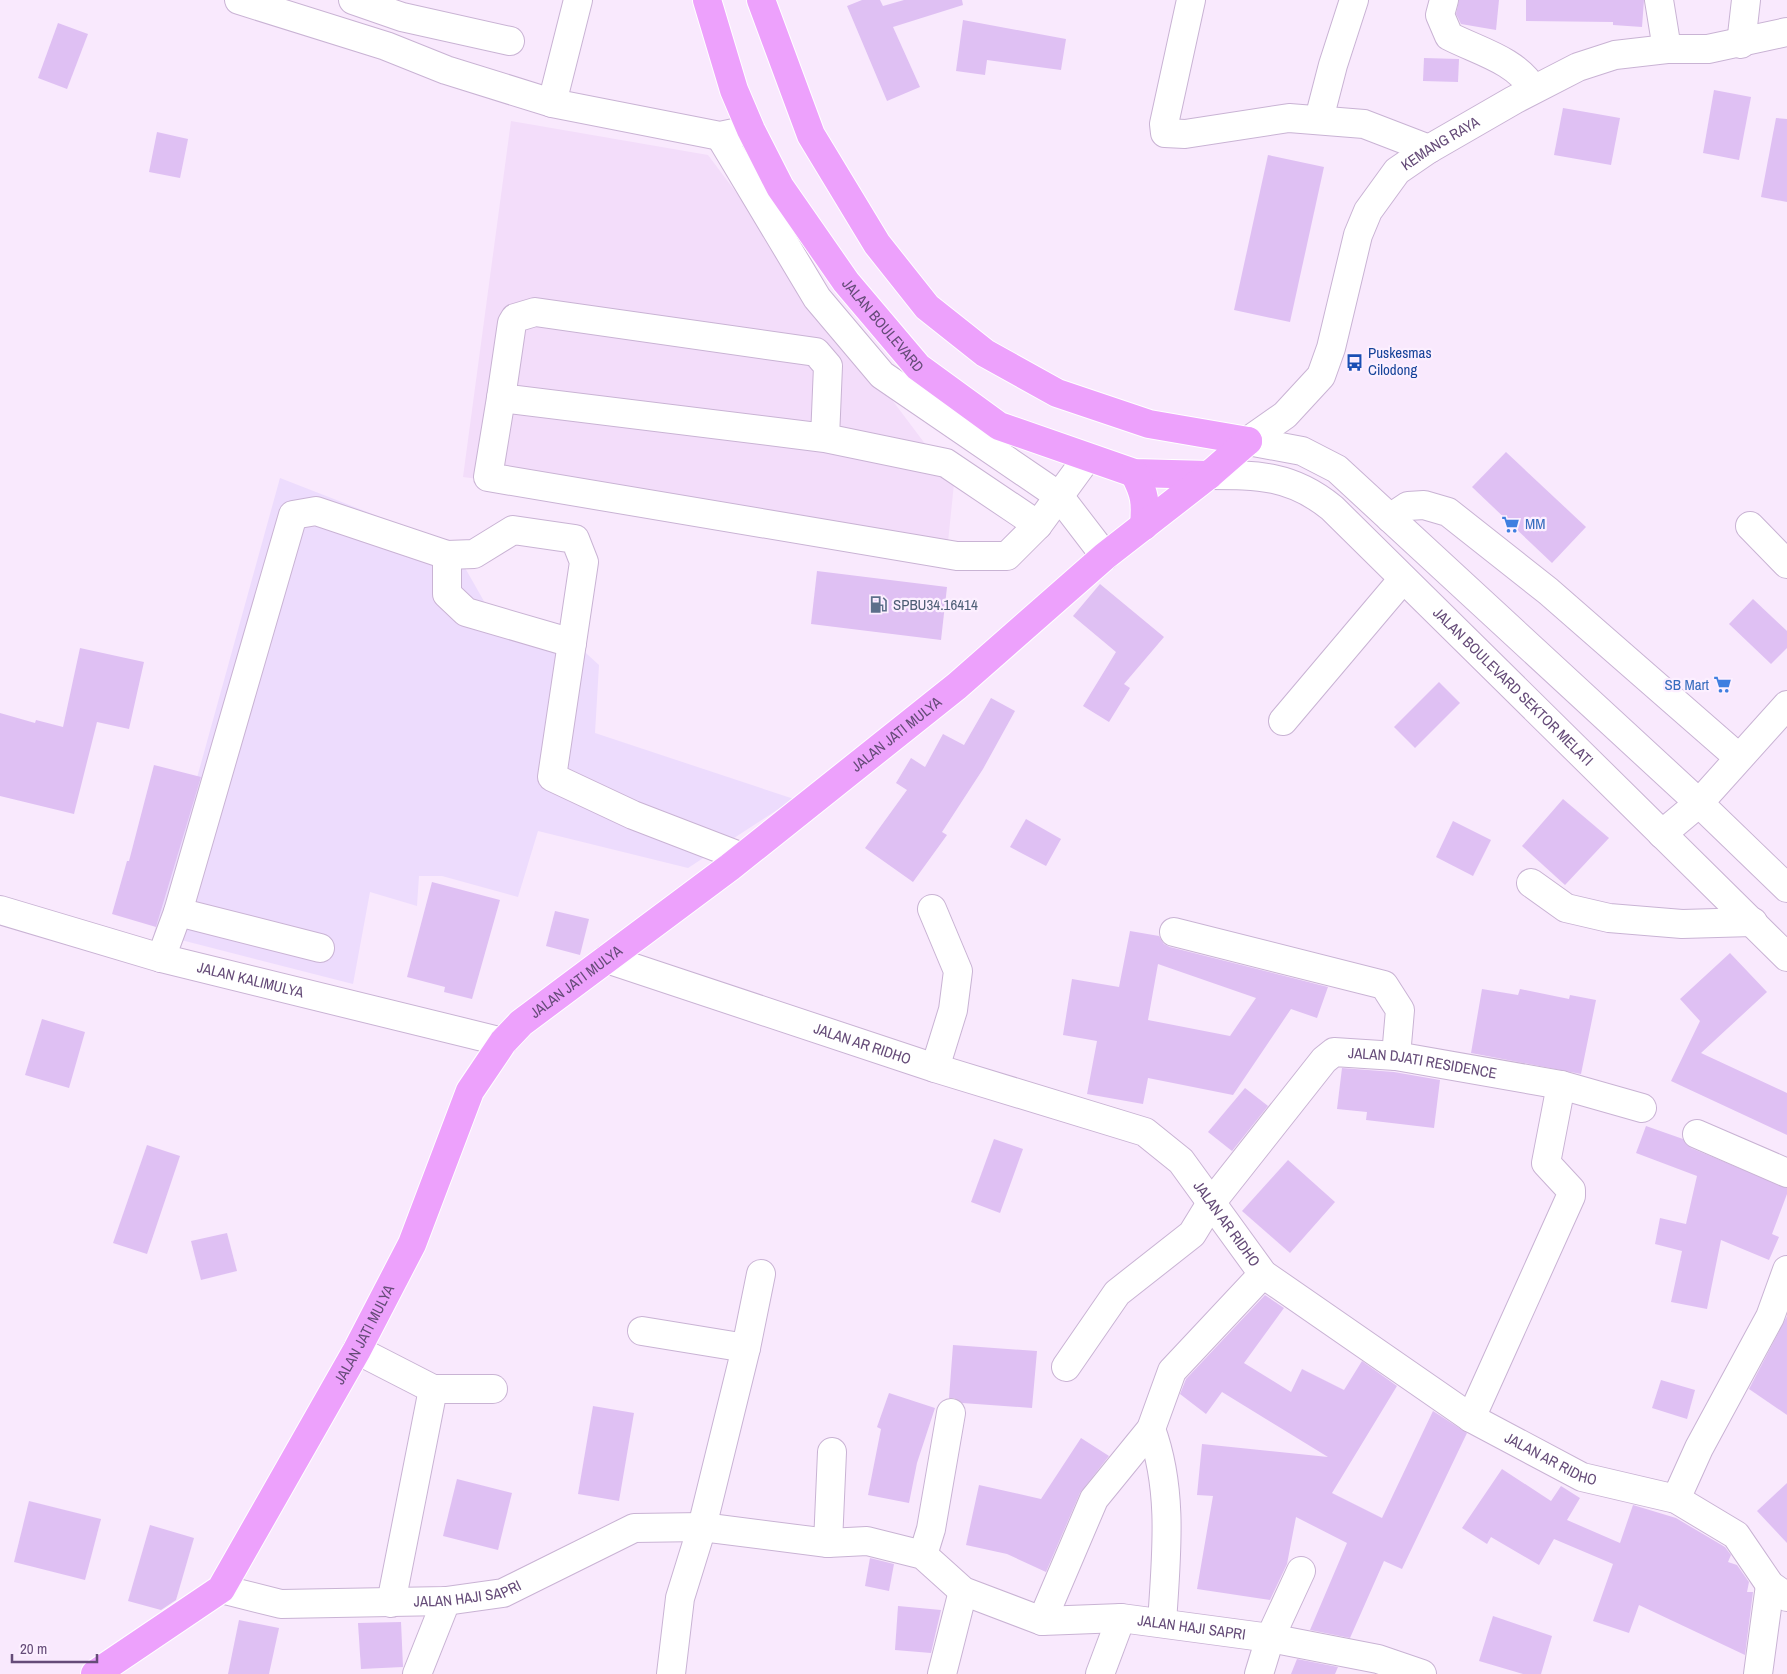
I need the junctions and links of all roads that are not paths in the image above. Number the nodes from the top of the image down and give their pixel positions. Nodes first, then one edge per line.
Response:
1 (239, 0) edge
2 (353, 0) edge
3 (578, 0) edge
4 (707, 0) edge
5 (761, 0) edge
6 (1191, 0) edge
7 (1354, 0) edge
8 (1444, 0) edge
9 (1659, 0) edge
10 (1746, 0) edge
11 (1787, 32) edge
12 (510, 41) dead end
13 (1741, 44) junction
14 (1667, 49) junction
15 (1533, 89) junction
16 (552, 103) junction
17 (1319, 120) junction
18 (751, 130) junction
19 (720, 136) junction
20 (1430, 149) junction
21 (501, 398) junction
22 (825, 438) junction
23 (1248, 441) junction
24 (1087, 458) junction
25 (1134, 473) junction
26 (1209, 475) junction
27 (1059, 496) junction
28 (1390, 518) junction
29 (1038, 525) junction
30 (1144, 526) junction
31 (1750, 526) dead end
32 (447, 555) junction
33 (1105, 556) junction
34 (1787, 564) edge
35 (1403, 579) junction
36 (572, 643) junction
37 (1787, 705) edge
38 (1283, 721) dead end
39 (1738, 757) junction
40 (1699, 803) junction
41 (1662, 834) junction
42 (742, 857) junction
43 (1530, 883) dead end
44 (1787, 888) edge
45 (932, 909) dead end
46 (0, 910) edge
47 (178, 912) junction
48 (1753, 922) junction
49 (1174, 932) dead end
50 (320, 948) dead end
51 (1787, 957) edge
52 (161, 958) junction
53 (608, 959) junction
54 (503, 1042) junction
55 (1396, 1056) junction
56 (935, 1068) junction
57 (1561, 1085) junction
58 (1642, 1108) dead end
59 (1697, 1134) dead end
60 (1787, 1173) edge
61 (1211, 1203) junction
62 (1787, 1270) edge
63 (761, 1274) dead end
64 (1263, 1274) junction
65 (642, 1331) dead end
66 (746, 1348) junction
67 (357, 1350) junction
68 (1066, 1367) dead end
69 (433, 1389) junction
70 (493, 1389) dead end
71 (951, 1412) dead end
72 (1471, 1418) junction
73 (1152, 1429) junction
74 (832, 1452) dead end
75 (1676, 1499) junction
76 (702, 1527) junction
77 (828, 1543) junction
78 (923, 1555) junction
79 (1301, 1571) dead end
80 (221, 1589) junction
81 (962, 1591) junction
82 (1778, 1591) edge
83 (446, 1601) junction
84 (391, 1603) junction
85 (1121, 1618) junction
86 (1042, 1621) junction
87 (1162, 1623) junction
88 (1270, 1638) junction
89 (95, 1674) edge
90 (417, 1674) edge
91 (670, 1674) edge
92 (942, 1674) edge
93 (1100, 1674) edge
94 (1259, 1674) edge
95 (1422, 1674) edge
96 (1758, 1674) edge

1 - 16 street
2 - 12 street
3 - 16 street
4 - 18 main road, JALAN BOULEVARD
5 - 23 main road
6 - 17 street
7 - 17 street
8 - 15 street
9 - 14 street
10 - 13 street
11 - 13 street, KEMANG RAYA
13 - 14 street, KEMANG RAYA
14 - 15 street, KEMANG RAYA
15 - 20 street, KEMANG RAYA
16 - 19 street
17 - 20 street
18 - 19 street
18 - 24 main road, JALAN BOULEVARD
19 - 27 street
20 - 23 street, KEMANG RAYA
21 - 22 street
21 - 22 street
21 - 29 street
22 - 29 street
23 - 26 main road, JALAN JATI MULYA
23 - 28 street
24 - 25 main road, JALAN BOULEVARD
24 - 27 street
25 - 26 main road, JALAN BOULEVARD
25 - 30 main road
26 - 30 main road, JALAN JATI MULYA
26 - 35 street, JALAN BOULEVARD SEKTOR MELATI
27 - 29 street
27 - 33 street
28 - 39 street
28 - 40 street
30 - 33 main road, JALAN JATI MULYA
31 - 34 street
32 - 36 street
32 - 36 street
32 - 47 street
33 - 42 main road, JALAN JATI MULYA
35 - 38 street
35 - 41 street, JALAN BOULEVARD SEKTOR MELATI
36 - 42 street
37 - 39 street
39 - 40 street
40 - 41 street
40 - 44 street
41 - 48 street, JALAN BOULEVARD SEKTOR MELATI
42 - 53 main road, JALAN JATI MULYA
43 - 48 street
45 - 56 street
46 - 52 street, JALAN KALIMULYA
47 - 50 street
47 - 52 street
48 - 51 street, JALAN BOULEVARD SEKTOR MELATI
49 - 55 street
52 - 54 street, JALAN KALIMULYA
53 - 54 main road, JALAN JATI MULYA
53 - 56 street, JALAN AR RIDHO
54 - 67 main road, JALAN JATI MULYA
55 - 57 street, JALAN DJATI RESIDENCE
55 - 61 street, JALAN DJATI RESIDENCE
56 - 61 street, JALAN AR RIDHO
57 - 58 street, JALAN DJATI RESIDENCE
57 - 72 street
59 - 60 street
61 - 64 street, JALAN AR RIDHO
61 - 68 street
62 - 75 street
63 - 66 street
64 - 72 street, JALAN AR RIDHO
64 - 73 street
65 - 66 street
66 - 76 street
67 - 69 street
67 - 80 main road, JALAN JATI MULYA
69 - 70 street
69 - 84 street
71 - 78 street
72 - 75 street, JALAN AR RIDHO
73 - 86 street
73 - 87 street
74 - 77 street
75 - 82 street, JALAN AR RIDHO
76 - 77 street, JALAN HAJI SAPRI
76 - 83 street, JALAN HAJI SAPRI
76 - 91 street
77 - 78 street, JALAN HAJI SAPRI
78 - 81 street, JALAN HAJI SAPRI
79 - 88 street
80 - 84 street, JALAN HAJI SAPRI
80 - 89 main road, JALAN JATI MULYA
81 - 86 street, JALAN HAJI SAPRI
81 - 92 street
82 - 96 street
83 - 84 street, JALAN HAJI SAPRI
83 - 90 street
85 - 86 street, JALAN HAJI SAPRI
85 - 87 street, JALAN HAJI SAPRI
85 - 93 street
87 - 88 street, JALAN HAJI SAPRI
88 - 94 street
88 - 95 street, JALAN HAJI SAPRI

